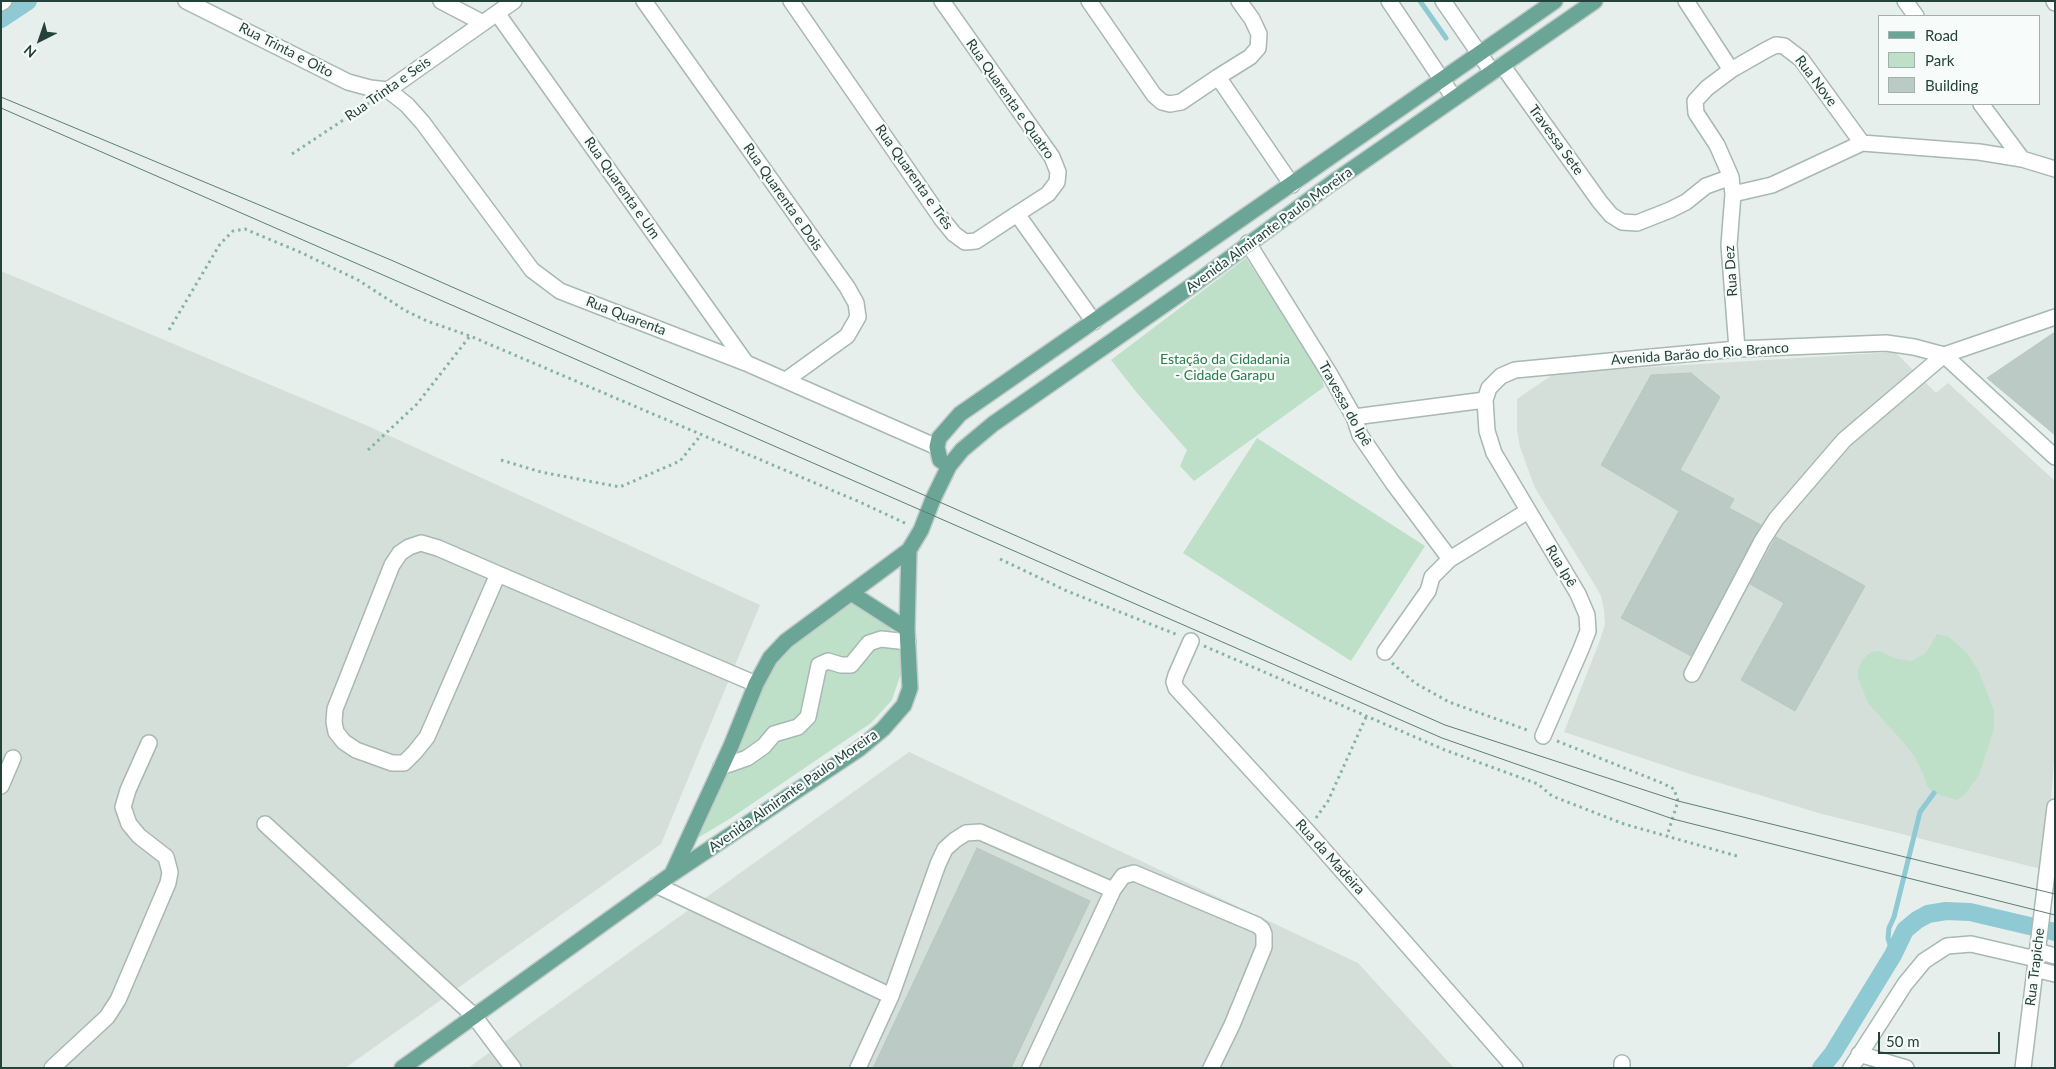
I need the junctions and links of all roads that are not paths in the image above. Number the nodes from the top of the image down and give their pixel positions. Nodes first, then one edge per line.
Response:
1 (186, 1) edge
2 (441, 1) edge
3 (514, 1) edge
4 (644, 1) edge
5 (791, 1) edge
6 (942, 1) edge
7 (1089, 1) edge
8 (1239, 1) edge
9 (1389, 1) edge
10 (1443, 1) edge
11 (1555, 1) edge
12 (1595, 1) edge
13 (1686, 1) edge
14 (1905, 1) edge
15 (497, 13) junction
16 (1915, 15) edge
17 (483, 23) junction
18 (1479, 53) junction
19 (1497, 68) junction
20 (1731, 70) junction
21 (1218, 77) junction
22 (1442, 78) junction
23 (388, 90) junction
24 (1454, 98) junction
25 (1981, 105) edge
26 (1862, 144) junction
27 (2022, 160) junction
28 (2055, 169) edge
29 (1731, 176) junction
30 (1292, 185) junction
31 (1733, 194) junction
32 (1017, 214) junction
33 (1248, 243) junction
34 (1130, 297) junction
35 (2055, 317) edge
36 (1146, 318) junction
37 (1094, 322) junction
38 (1737, 349) junction
39 (1944, 355) junction
40 (746, 362) junction
41 (786, 380) junction
42 (1485, 400) junction
43 (1354, 417) junction
44 (937, 447) junction
45 (2055, 457) edge
46 (949, 466) junction
47 (1528, 511) junction
48 (909, 550) junction
49 (1450, 559) junction
50 (498, 574) junction
51 (850, 593) junction
52 (908, 635) junction
53 (1191, 641) road end
54 (1385, 652) dead end
55 (1692, 674) dead end
56 (756, 684) junction
57 (1543, 736) dead end
58 (149, 743) dead end
59 (13, 758) dead end
60 (721, 767) junction
61 (1, 786) edge
62 (2055, 807) edge
63 (265, 824) dead end
64 (2052, 853) edge
65 (672, 874) junction
66 (656, 885) junction
67 (1113, 890) junction
68 (2037, 956) junction
69 (2055, 956) edge
70 (2055, 974) edge
71 (891, 996) junction
72 (474, 1016) junction
73 (1859, 1054) junction
74 (52, 1068) edge
75 (402, 1068) edge
76 (513, 1068) edge
77 (858, 1068) edge
78 (1030, 1068) edge
79 (1212, 1068) edge
80 (1515, 1068) edge
81 (1851, 1068) edge
82 (1906, 1068) edge
83 (2023, 1068) edge

1 - 23 street, Rua Trinta e Oito
2 - 17 street
3 - 15 street, Rua Trinta e Seis
4 - 41 street, Rua Quarenta e Dois
5 - 32 street, Rua Quarenta e Três
6 - 32 street, Rua Quarenta e Quatro
7 - 21 street
8 - 21 street
9 - 22 street
10 - 18 street, Travessa Sete
11 - 18 main road, Avenida Almirante Paulo Moreira
12 - 19 main road, Avenida Almirante Paulo Moreira
13 - 20 street
14 - 16 street
15 - 17 street, Rua Trinta e Seis
15 - 40 street, Rua Quarenta e Um
17 - 23 street, Rua Trinta e Seis
18 - 19 street, Travessa Sete
18 - 22 main road, Avenida Almirante Paulo Moreira
19 - 24 main road, Avenida Almirante Paulo Moreira
19 - 29 street, Travessa Sete
20 - 26 street, Rua Nove
20 - 29 street, Rua Dez
21 - 30 street
22 - 24 street
22 - 30 main road, Avenida Almirante Paulo Moreira
23 - 40 street, Rua Quarenta
24 - 33 main road, Avenida Almirante Paulo Moreira
25 - 27 street
26 - 27 street
26 - 31 street
27 - 28 street
29 - 31 street, Rua Dez
30 - 34 main road, Avenida Almirante Paulo Moreira
31 - 38 street, Rua Dez
32 - 37 street
33 - 36 main road, Avenida Almirante Paulo Moreira
33 - 43 street, Travessa do Ipê
34 - 36 main road
34 - 37 main road, Avenida Almirante Paulo Moreira
35 - 39 street
36 - 46 main road, Avenida Almirante Paulo Moreira
37 - 44 main road, Avenida Almirante Paulo Moreira
38 - 39 street, Avenida Barão do Rio Branco
38 - 42 street, Avenida Barão do Rio Branco
39 - 45 street
39 - 55 street
40 - 41 street, Rua Quarenta
41 - 44 street, Rua Quarenta
42 - 43 street
42 - 47 street, Rua Ipê
43 - 49 street, Travessa do Ipê
44 - 46 main road
46 - 48 main road, Avenida Almirante Paulo Moreira
47 - 49 street
47 - 57 street, Rua Ipê
48 - 51 main road, Avenida Almirante Paulo Moreira
48 - 52 main road, Avenida Almirante Paulo Moreira
49 - 54 street
50 - 50 street
50 - 56 street
51 - 52 main road
51 - 56 main road, Avenida Almirante Paulo Moreira
52 - 60 street
52 - 65 main road, Avenida Almirante Paulo Moreira
53 - 80 street, Rua da Madeira
56 - 60 main road, Avenida Almirante Paulo Moreira
58 - 74 street
59 - 61 street
60 - 65 main road, Avenida Almirante Paulo Moreira
62 - 64 street, Rua Trapiche
63 - 72 street
64 - 68 street, Rua Trapiche
65 - 66 main road, Avenida Almirante Paulo Moreira
66 - 71 street
66 - 72 main road, Avenida Almirante Paulo Moreira
67 - 71 street
67 - 78 street
67 - 79 street
68 - 69 street
68 - 70 street
68 - 73 street
68 - 83 street, Rua Trapiche
71 - 77 street
72 - 75 main road, Avenida Almirante Paulo Moreira
72 - 76 street
73 - 81 street
73 - 82 street

